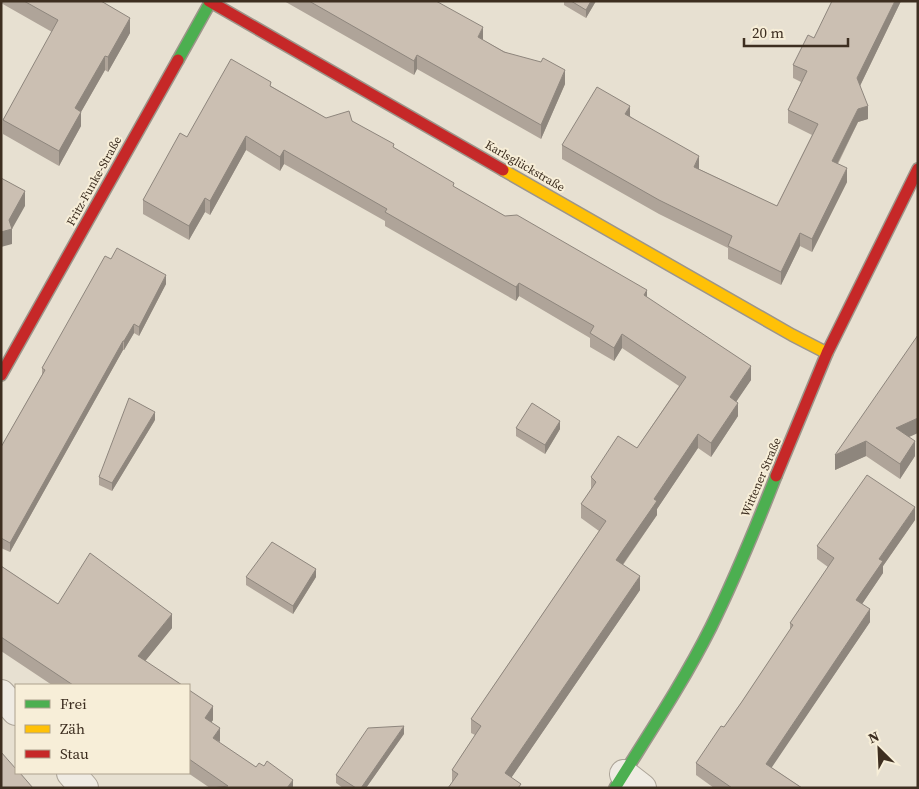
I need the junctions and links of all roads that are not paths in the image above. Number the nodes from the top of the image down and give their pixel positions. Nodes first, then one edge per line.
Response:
1 (210, 2) edge
2 (918, 169) edge
3 (827, 353) junction
4 (1, 375) edge
5 (1, 694) edge
6 (15, 710) edge
7 (72, 774) edge
8 (627, 783) edge
9 (84, 788) edge

1 - 3 street, Karlsglückstraße
1 - 4 street, Fritz-Funke-Straße
2 - 3 street, Wittener Straße
3 - 8 street, Wittener Straße
5 - 6 street
7 - 9 street

